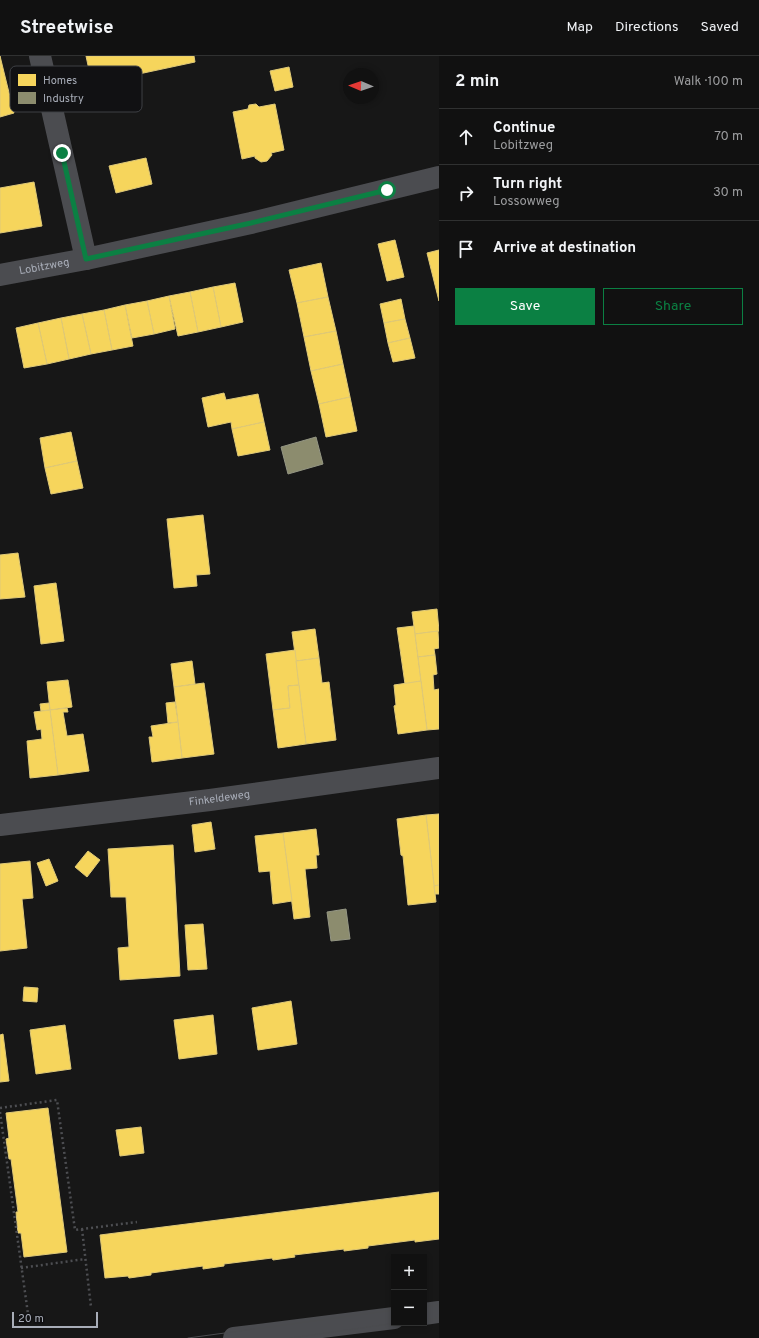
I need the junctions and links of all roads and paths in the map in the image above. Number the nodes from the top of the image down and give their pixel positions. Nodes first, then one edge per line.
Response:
1 (40, 56) edge
2 (42, 66) edge
3 (53, 112) edge
4 (439, 177) edge
5 (86, 259) junction
6 (0, 275) edge
7 (439, 768) edge
8 (0, 825) edge
9 (0, 1108) edge
10 (0, 1112) edge
11 (138, 1222) dead end
12 (82, 1229) junction
13 (86, 1259) junction
14 (21, 1268) junction
15 (92, 1306) dead end
16 (439, 1312) edge
17 (28, 1314) dead end
18 (427, 1314) edge
19 (391, 1319) edge
20 (366, 1329) edge
21 (234, 1338) edge

1 - 2 street
3 - 5 street
4 - 5 street, Lobitzweg
5 - 6 street, Lobitzweg
7 - 8 street, Finkeldeweg
9 - 12 path
10 - 14 path
11 - 12 path
12 - 13 path
13 - 14 path
13 - 15 path
14 - 17 path
16 - 18 street
19 - 20 street
20 - 21 street

